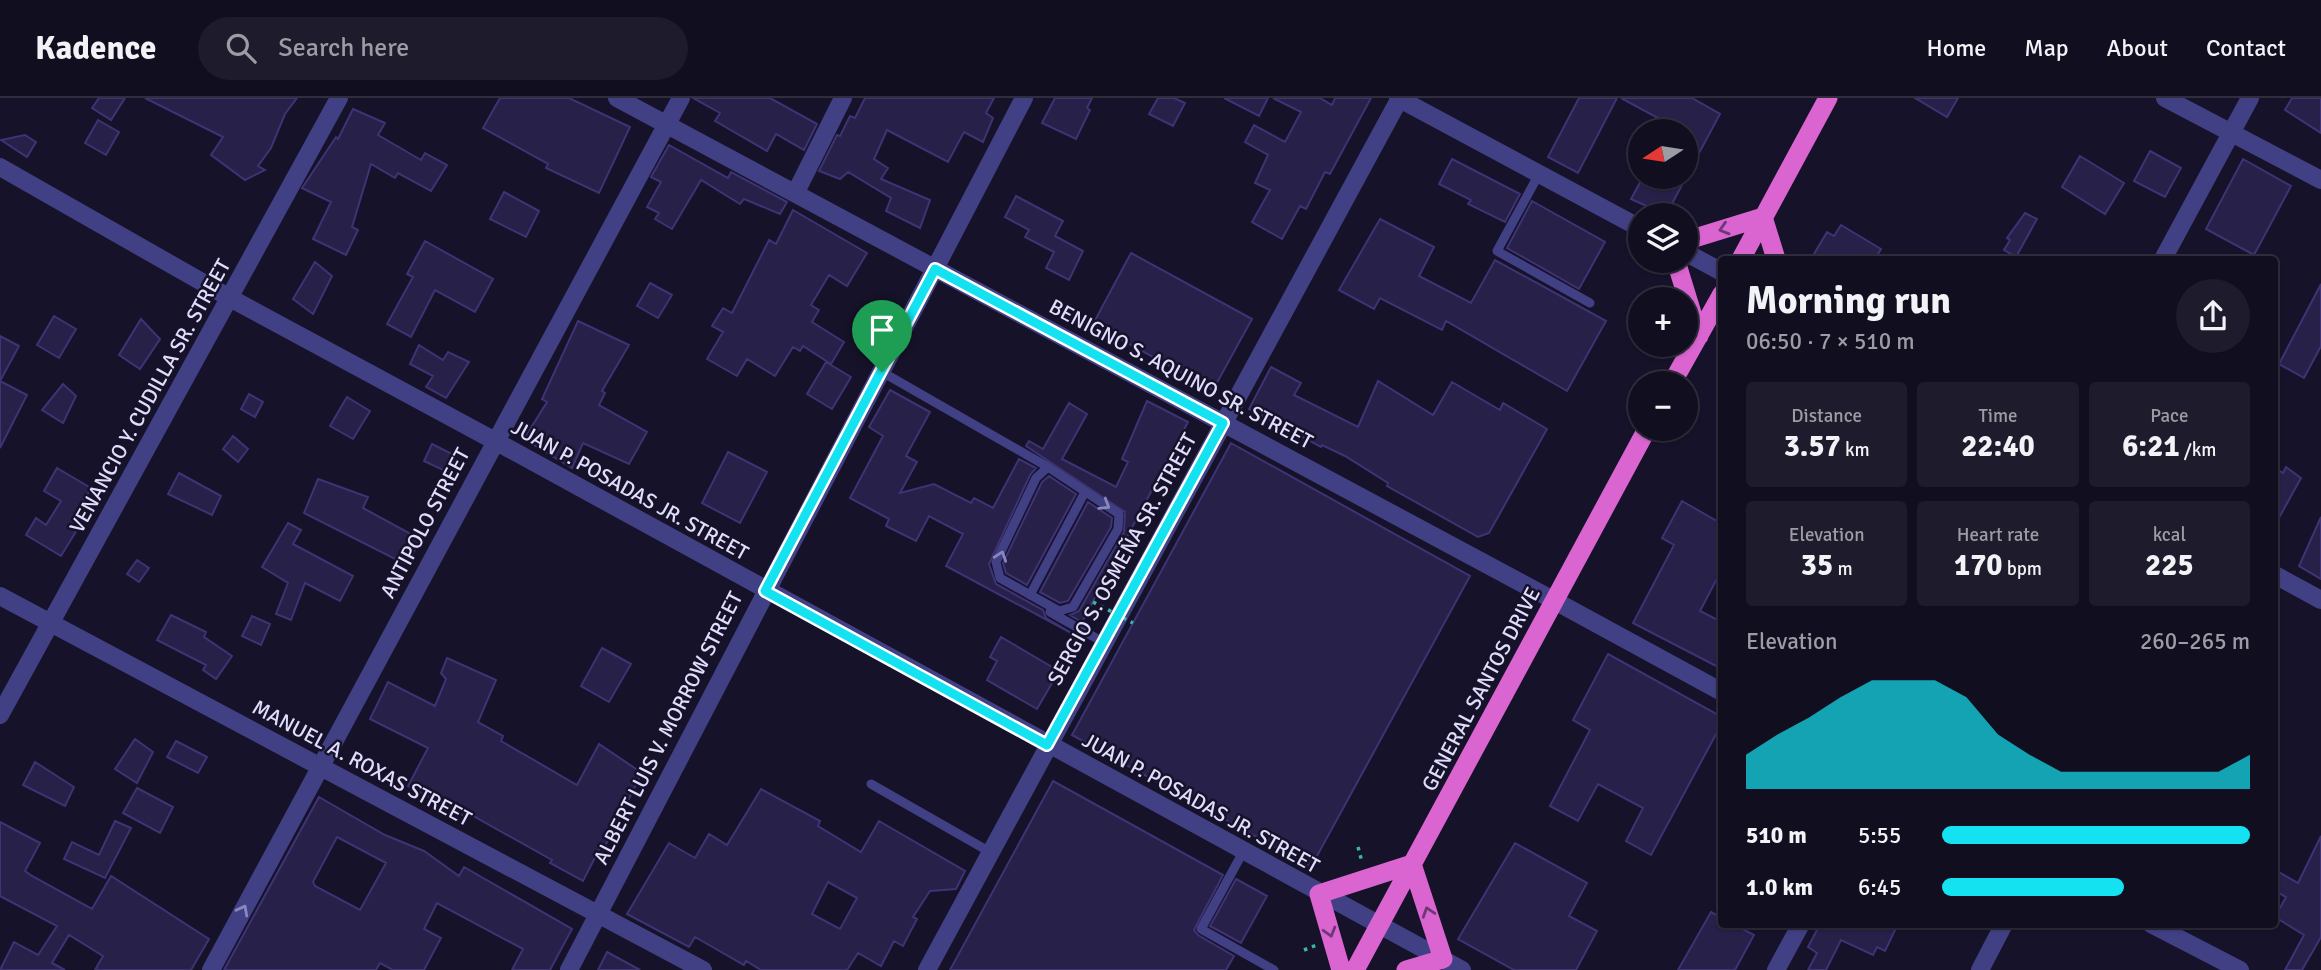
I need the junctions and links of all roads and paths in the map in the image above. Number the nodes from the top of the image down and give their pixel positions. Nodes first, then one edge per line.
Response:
1 (339, 98) edge
2 (617, 98) edge
3 (681, 98) edge
4 (843, 98) edge
5 (1024, 98) edge
6 (1399, 98) edge
7 (1828, 98) edge
8 (2165, 98) edge
9 (2249, 98) edge
10 (667, 126) junction
11 (2231, 133) junction
12 (0, 167) edge
13 (1539, 174) junction
14 (2321, 180) edge
15 (796, 192) junction
16 (1763, 217) junction
17 (1628, 222) edge
18 (1698, 237) edge
19 (1743, 256) edge
20 (1775, 256) edge
21 (2165, 256) edge
22 (1698, 259) edge
23 (935, 269) junction
24 (1718, 270) edge
25 (1680, 273) edge
26 (230, 298) junction
27 (1718, 300) edge
28 (1590, 303) dead end
29 (1718, 330) edge
30 (1699, 336) junction
31 (1679, 371) edge
32 (882, 372) junction
33 (1223, 423) junction
34 (495, 441) junction
35 (1641, 441) edge
36 (1048, 467) junction
37 (1085, 492) junction
38 (2278, 577) edge
39 (1000, 578) junction
40 (765, 591) junction
41 (1030, 595) junction
42 (0, 596) edge
43 (2321, 600) edge
44 (1555, 601) junction
45 (1093, 602) dead end
46 (51, 623) junction
47 (1133, 623) dead end
48 (1103, 642) junction
49 (1718, 690) edge
50 (0, 715) edge
51 (1047, 745) junction
52 (319, 766) junction
53 (871, 784) dead end
54 (990, 852) junction
55 (1243, 852) junction
56 (1412, 864) junction
57 (1320, 894) junction
58 (598, 914) junction
59 (1379, 925) junction
60 (1799, 928) edge
61 (2002, 928) edge
62 (2159, 928) edge
63 (1443, 960) junction
64 (211, 970) edge
65 (569, 970) edge
66 (703, 970) edge
67 (927, 970) edge
68 (1274, 970) edge
69 (1341, 970) edge
70 (1355, 970) edge
71 (1406, 970) edge
72 (1462, 970) edge
73 (1776, 970) edge
74 (1980, 970) edge
75 (2240, 970) edge

1 - 26 street, VENANCIO Y. CUDILLA SR. STREET
2 - 10 street, BENIGNO S. AQUINO SR. STREET
3 - 10 street, ANTIPOLO STREET
4 - 15 street
5 - 23 street, ALBERT LUIS V. MORROW STREET
6 - 13 street
6 - 33 street, SERGIO S. OSMEÑA SR. STREET
7 - 16 highway
8 - 11 street
9 - 11 street
10 - 15 street, BENIGNO S. AQUINO SR. STREET
10 - 34 street, ANTIPOLO STREET
11 - 14 street
11 - 21 street
12 - 26 street, JUAN P. POSADAS JR. STREET
13 - 17 street
13 - 28 lane
15 - 23 street, BENIGNO S. AQUINO SR. STREET
16 -> 18 highway
16 - 19 highway
16 - 20 highway
22 - 24 street
23 - 32 street, ALBERT LUIS V. MORROW STREET
23 - 33 street, BENIGNO S. AQUINO SR. STREET
25 - 30 highway
26 - 34 street, JUAN P. POSADAS JR. STREET
26 - 46 street, VENANCIO Y. CUDILLA SR. STREET
27 - 30 highway
29 - 30 highway
30 - 31 highway
32 - 36 lane
32 - 40 street, ALBERT LUIS V. MORROW STREET
33 - 44 street, BENIGNO S. AQUINO SR. STREET
33 - 48 street, SERGIO S. OSMEÑA SR. STREET
34 - 40 street, JUAN P. POSADAS JR. STREET
34 - 52 street, ANTIPOLO STREET
35 - 44 highway, GENERAL SANTOS DRIVE
36 - 37 lane
39 -> 36 lane
37 - 41 lane
37 -> 41 lane
38 - 43 street
39 - 41 lane
39 - 48 lane
40 - 51 street, JUAN P. POSADAS JR. STREET
40 - 58 street, ALBERT LUIS V. MORROW STREET
42 - 46 street, MANUEL A. ROXAS STREET
44 - 49 street, BENIGNO S. AQUINO SR. STREET
44 - 56 highway, GENERAL SANTOS DRIVE
45 - 47 path, bridge
46 - 50 street, VENANCIO Y. CUDILLA SR. STREET
46 - 52 street, MANUEL A. ROXAS STREET
48 - 51 street, SERGIO S. OSMEÑA SR. STREET
51 - 54 street, SERGIO S. OSMEÑA SR. STREET
51 - 55 street, JUAN P. POSADAS JR. STREET
52 - 58 street, MANUEL A. ROXAS STREET
64 -> 52 street, ANTIPOLO STREET
53 - 54 lane
54 - 67 street, SERGIO S. OSMEÑA SR. STREET
55 - 57 street, JUAN P. POSADAS JR. STREET
55 - 68 lane
56 - 57 highway
56 - 59 highway, GENERAL SANTOS DRIVE
63 -> 56 highway
57 - 59 street, JUAN P. POSADAS JR. STREET
57 -> 69 highway
58 - 65 street, ALBERT LUIS V. MORROW STREET
58 - 66 street, MANUEL A. ROXAS STREET
59 - 63 street, JUAN P. POSADAS JR. STREET
59 - 70 highway, GENERAL SANTOS DRIVE
60 - 73 street
61 - 74 street
62 - 75 street
63 - 71 highway
63 - 72 street, JUAN P. POSADAS JR. STREET

